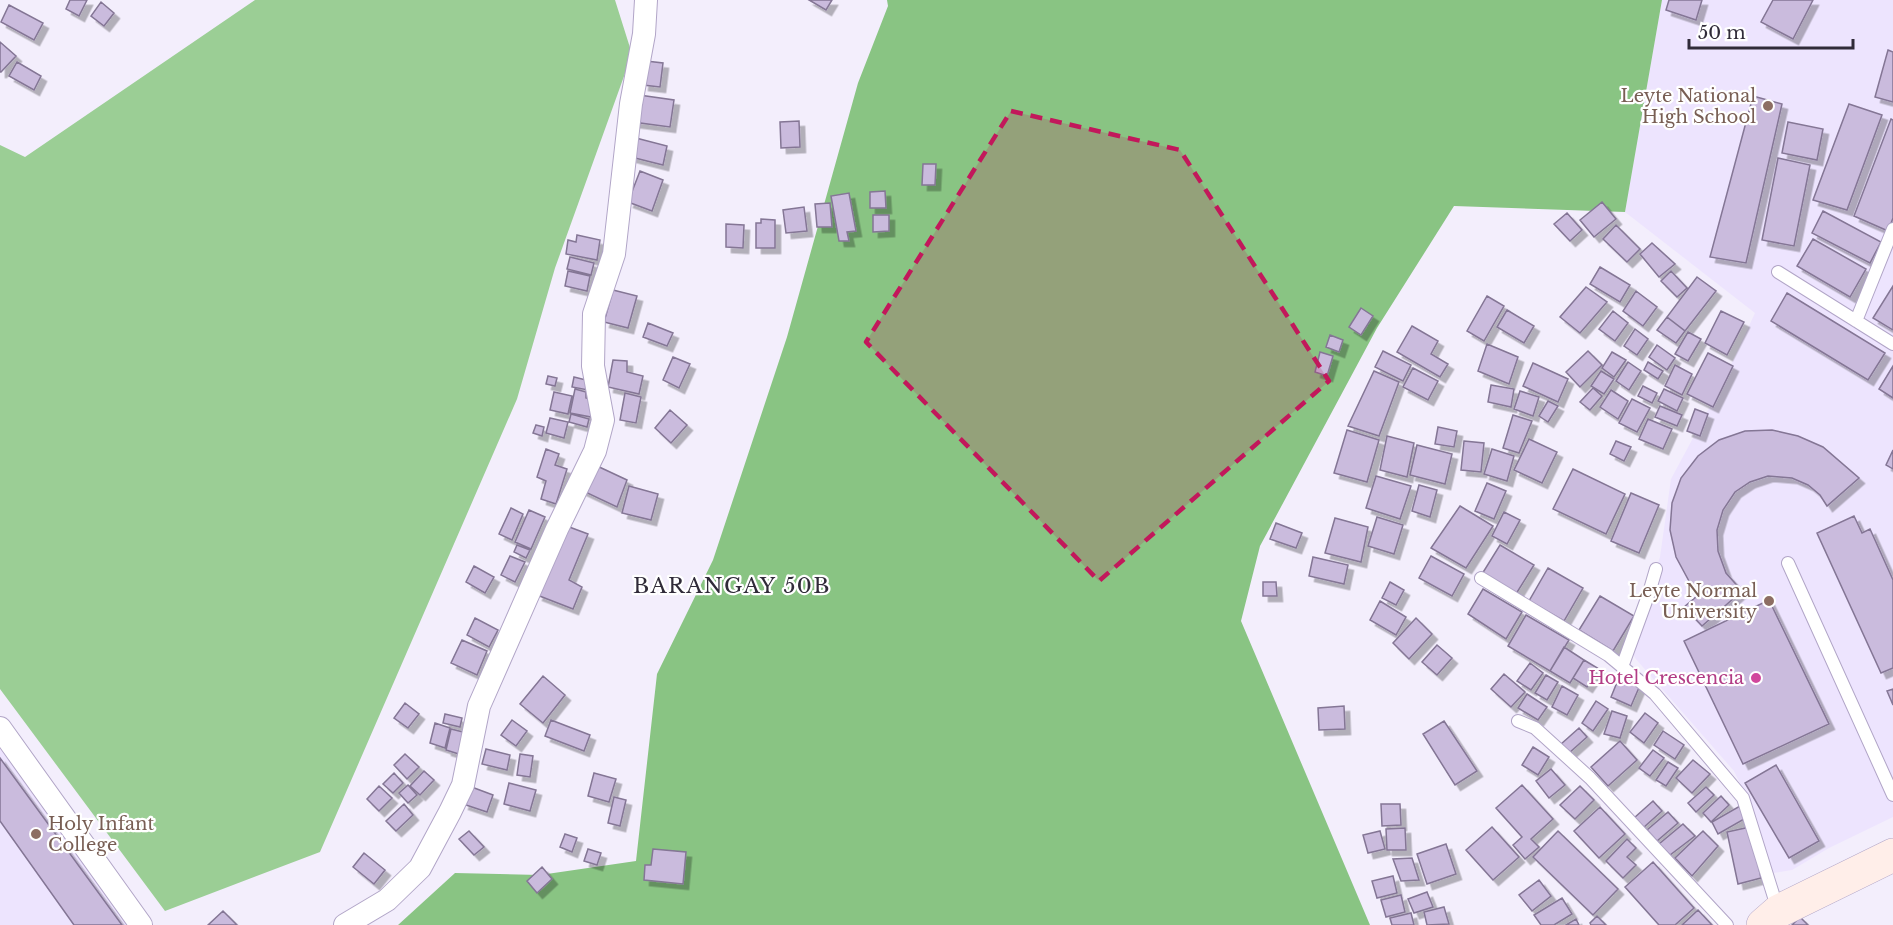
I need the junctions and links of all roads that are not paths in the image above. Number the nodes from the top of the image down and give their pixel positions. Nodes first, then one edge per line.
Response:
1 (646, 0) edge
2 (1893, 229) edge
3 (1778, 273) dead end
4 (1856, 321) junction
5 (1893, 344) edge
6 (1788, 563) dead end
7 (1656, 569) dead end
8 (1482, 578) dead end
9 (1622, 667) junction
10 (1518, 721) dead end
11 (0, 728) edge
12 (1889, 776) edge
13 (1893, 795) edge
14 (1893, 855) edge
15 (1771, 918) edge
16 (141, 925) edge
17 (345, 925) edge
18 (1727, 925) edge

1 - 17 street
2 - 4 lane
3 - 4 lane
4 - 5 lane
6 - 12 lane
7 - 9 lane
8 - 9 lane
9 - 15 lane
10 - 18 lane
11 - 16 street
12 - 13 lane
14 - 15 main road

